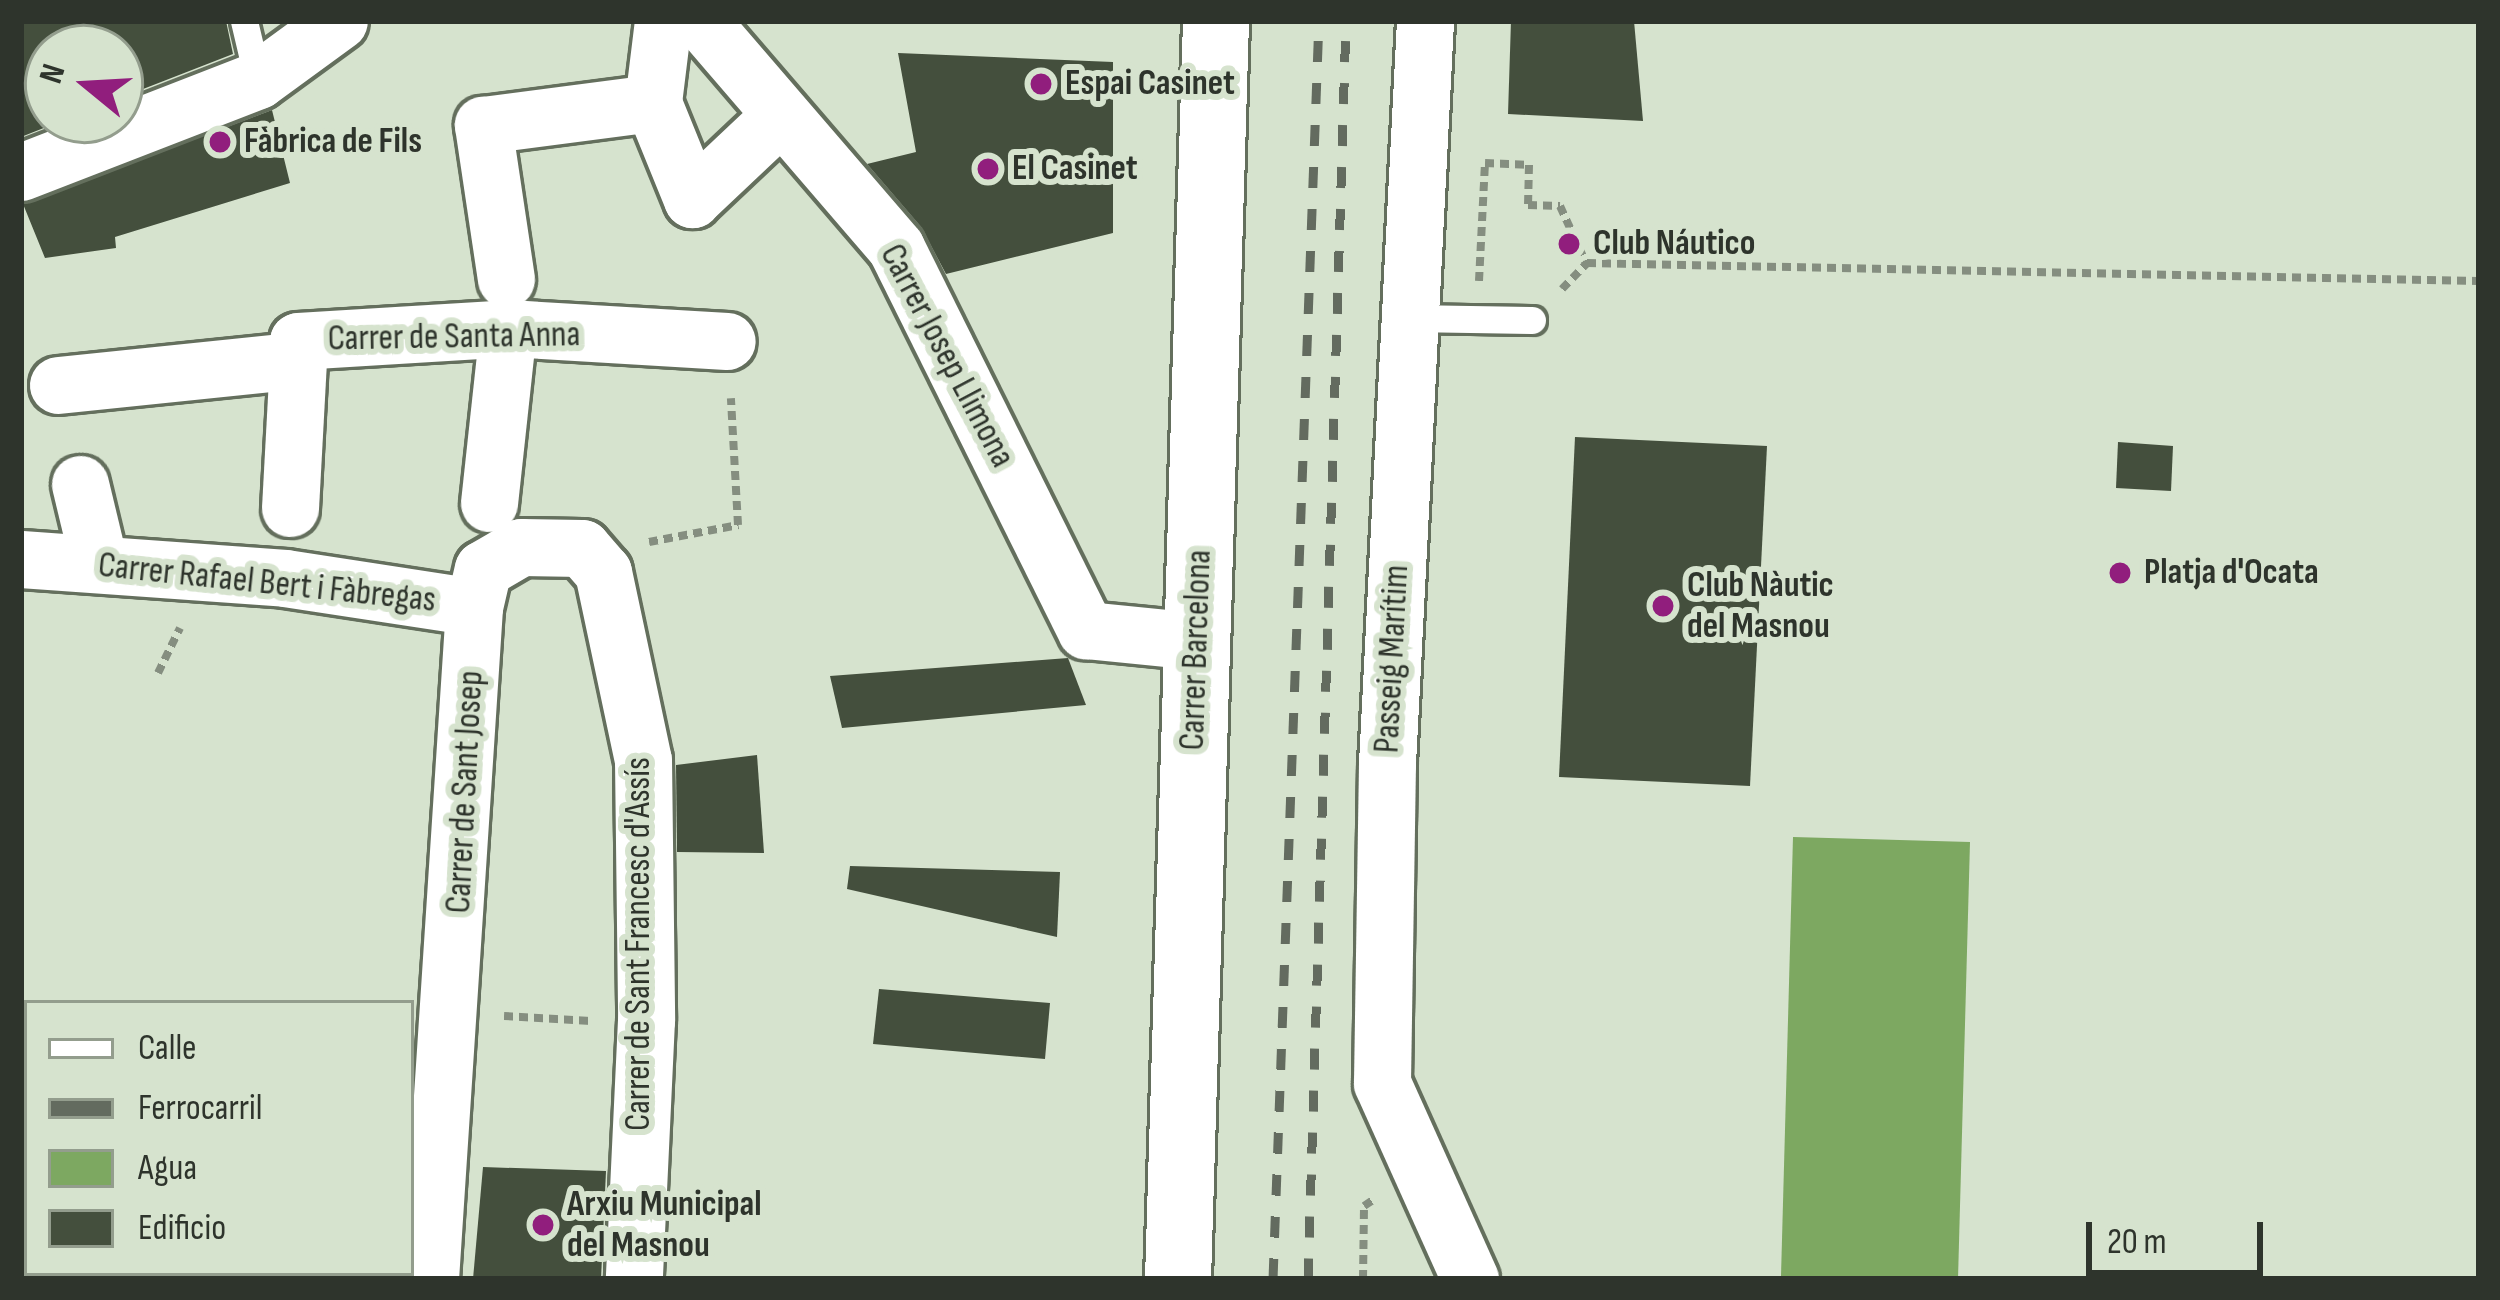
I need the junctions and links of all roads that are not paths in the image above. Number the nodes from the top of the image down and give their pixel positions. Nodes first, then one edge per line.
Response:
1 (244, 21) edge
2 (339, 21) edge
3 (663, 21) edge
4 (701, 21) edge
5 (1216, 21) edge
6 (1425, 21) edge
7 (258, 80) junction
8 (652, 103) junction
9 (781, 115) junction
10 (21, 172) edge
11 (507, 304) junction
12 (1408, 318) junction
13 (1532, 320) road end
14 (727, 341) road end
15 (298, 360) junction
16 (58, 386) dead end
17 (80, 484) dead end
18 (489, 503) dead end
19 (290, 508) dead end
20 (21, 560) edge
21 (99, 563) junction
22 (478, 588) junction
23 (1196, 641) junction
24 (430, 1279) edge
25 (634, 1279) edge
26 (1178, 1279) edge
27 (1470, 1279) edge

1 - 7 lane
2 - 7 street
3 - 8 street
4 - 9 street, Carrer Josep Llimona
5 - 23 main road, Carrer Barcelona
6 - 12 street, Passeig Marítim
7 - 10 street
8 - 9 street
8 - 11 street
9 - 23 street, Carrer Josep Llimona
11 - 14 street, Carrer de Santa Anna
11 - 15 street, Carrer de Santa Anna
11 - 18 street
12 - 13 lane
12 - 27 street, Passeig Marítim
15 - 16 street, Carrer de Santa Anna
15 - 19 street
17 - 21 street
20 - 21 street, Carrer Rafael Bert i Fàbregas
21 - 22 street, Carrer Rafael Bert i Fàbregas
22 - 24 street, Carrer de Sant Josep
22 - 25 street, Carrer de Sant Francesc d'Assís
23 - 26 main road, Carrer Barcelona

